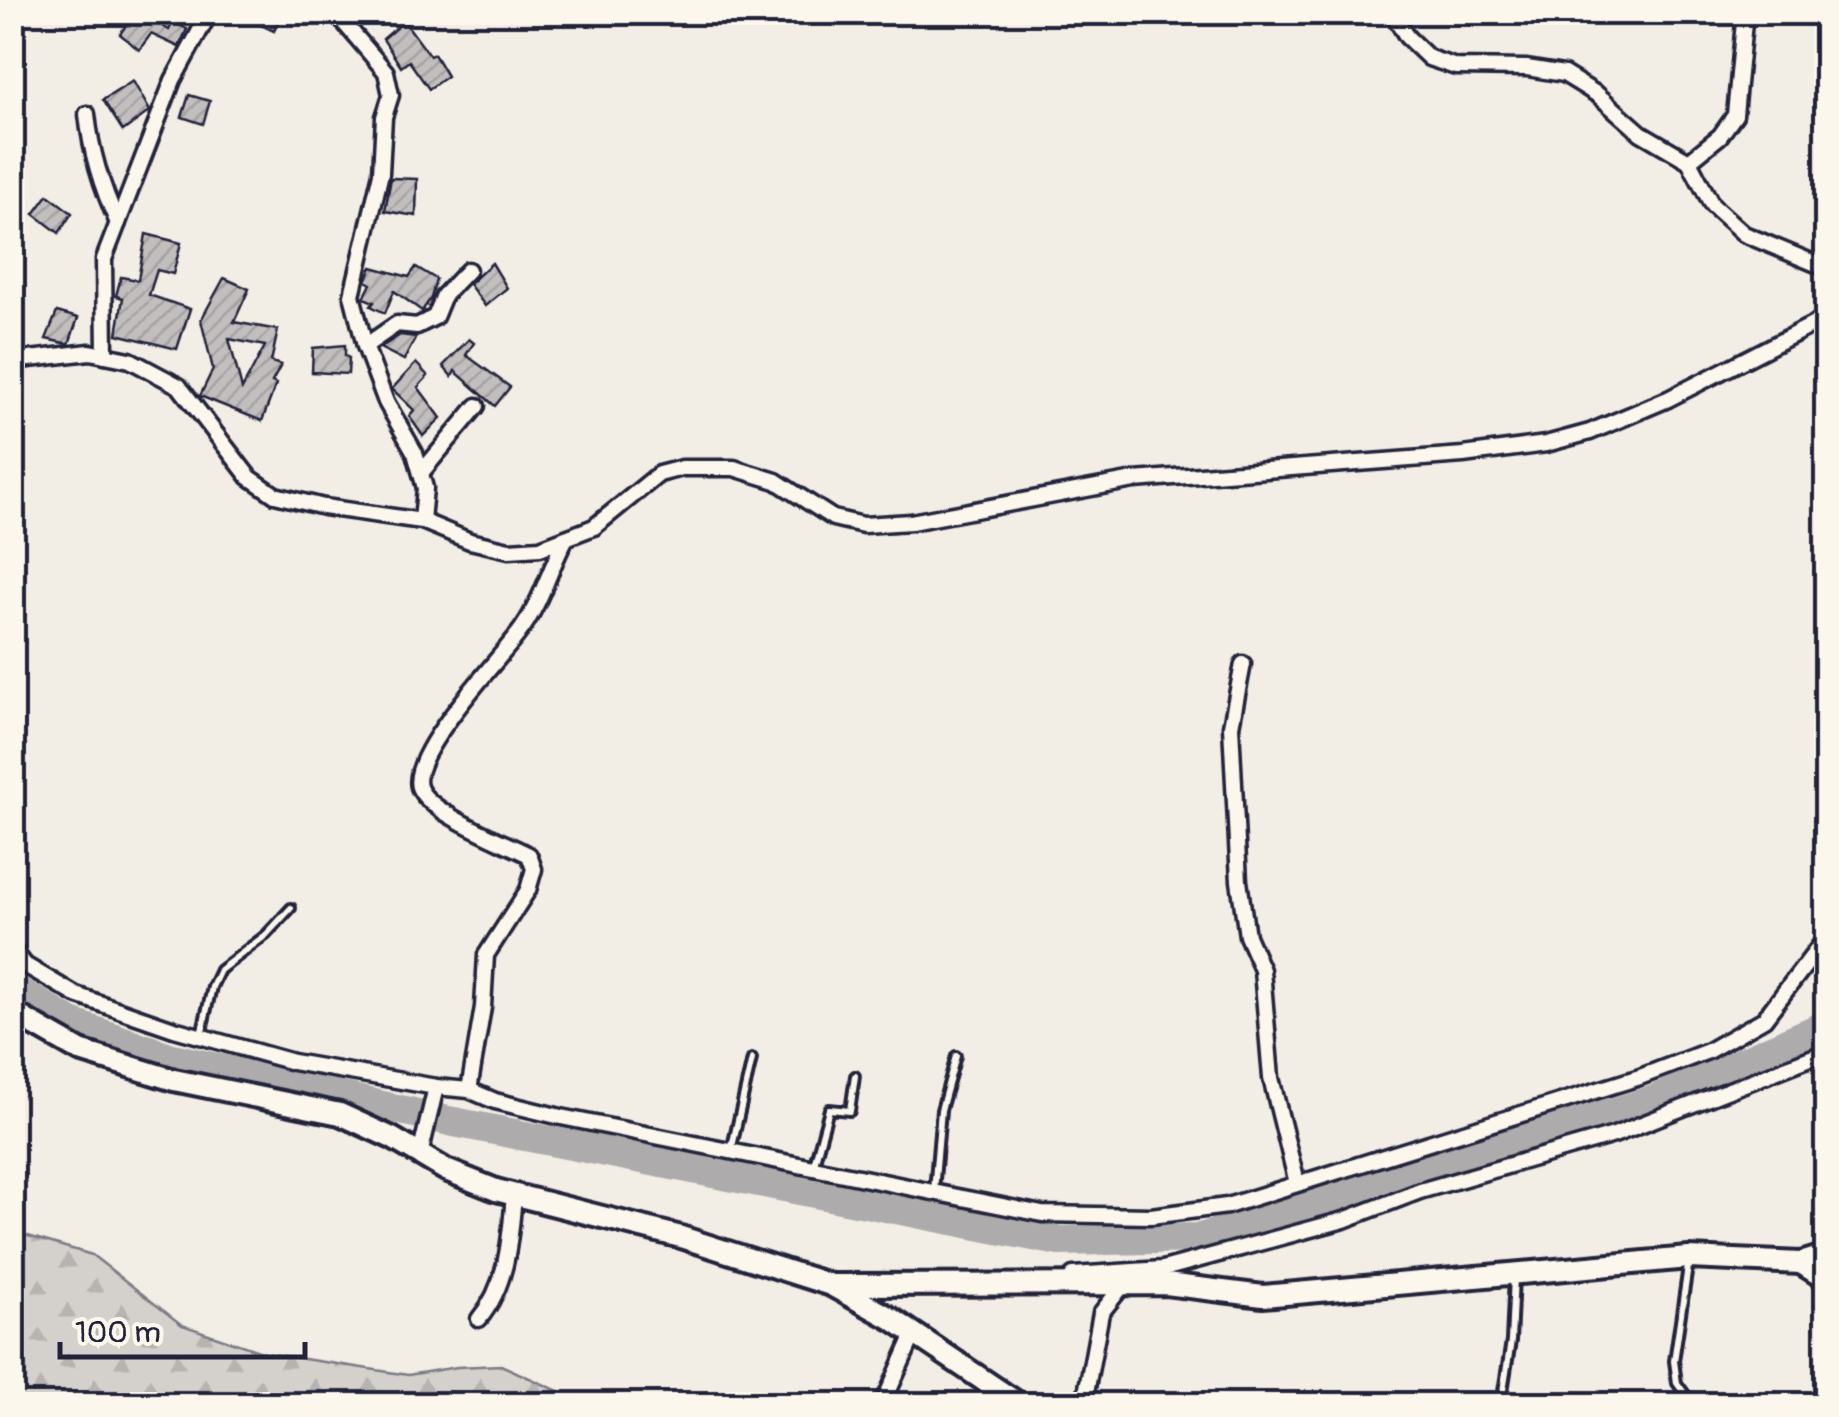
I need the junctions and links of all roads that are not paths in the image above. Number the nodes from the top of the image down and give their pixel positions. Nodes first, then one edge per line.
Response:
1 (210, 12) edge
2 (335, 12) edge
3 (1392, 12) edge
4 (1745, 12) edge
5 (86, 114) dead end
6 (1689, 161) junction
7 (118, 223) junction
8 (1826, 268) edge
9 (468, 270) dead end
10 (1826, 318) edge
11 (365, 346) junction
12 (105, 355) junction
13 (12, 362) edge
14 (477, 406) dead end
15 (421, 473) junction
16 (422, 521) junction
17 (566, 538) junction
18 (1244, 664) dead end
19 (291, 908) dead end
20 (1826, 938) edge
21 (12, 948) edge
22 (12, 1012) edge
23 (200, 1036) junction
24 (1826, 1052) edge
25 (956, 1056) dead end
26 (752, 1059) dead end
27 (855, 1076) dead end
28 (436, 1087) junction
29 (470, 1090) junction
30 (423, 1145) junction
31 (731, 1152) junction
32 (812, 1169) junction
33 (1297, 1183) junction
34 (934, 1192) junction
35 (514, 1195) junction
36 (1826, 1254) edge
37 (1689, 1258) junction
38 (1801, 1263) junction
39 (1514, 1275) junction
40 (1826, 1278) edge
41 (1030, 1284) junction
42 (1124, 1284) junction
43 (831, 1286) junction
44 (478, 1319) dead end
45 (914, 1334) junction
46 (883, 1404) edge
47 (1019, 1404) edge
48 (1084, 1404) edge
49 (1501, 1404) edge
50 (1692, 1404) edge

1 - 7 street
2 - 11 street
3 - 6 street
4 - 6 street
5 - 7 street
6 - 8 street
7 - 12 street
9 - 11 street
10 - 17 street
11 - 15 street
12 - 13 street
12 - 16 street
14 - 15 street
15 - 16 street
16 - 17 street
17 - 29 street
18 - 33 street
19 - 23 lane
20 - 33 street
21 - 23 street
22 - 30 street
23 - 28 street
24 - 41 street
25 - 34 lane
26 - 31 lane
27 - 32 lane
28 - 29 street
28 - 30 street
29 - 31 street
30 - 35 street
31 - 32 street
32 - 34 street
33 - 34 street
35 - 43 street
35 - 44 street
36 - 38 street
37 - 38 street
37 - 39 street
37 - 50 lane
38 - 40 street
39 - 42 street
39 - 49 lane
41 - 42 street
41 - 43 street
42 - 48 street
43 - 45 street
45 - 46 street
45 - 47 street

